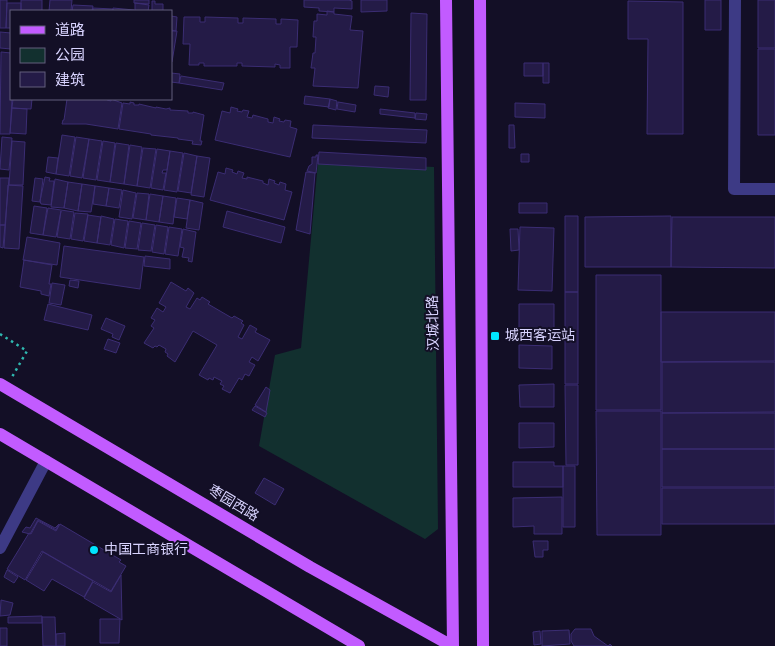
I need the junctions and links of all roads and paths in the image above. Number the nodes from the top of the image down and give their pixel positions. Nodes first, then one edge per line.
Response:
1 (446, 0) edge
2 (480, 0) edge
3 (735, 0) edge
4 (775, 189) edge
5 (0, 334) edge
6 (5, 383) edge
7 (0, 434) edge
8 (46, 461) junction
9 (0, 548) edge
10 (359, 646) edge
11 (452, 646) edge
12 (483, 646) edge

1 - 11 main road, 汉城北路
2 - 12 main road
3 - 4 street
5 - 6 path
6 - 11 main road, 枣园西路
7 - 8 main road
8 - 9 street
8 - 10 main road

